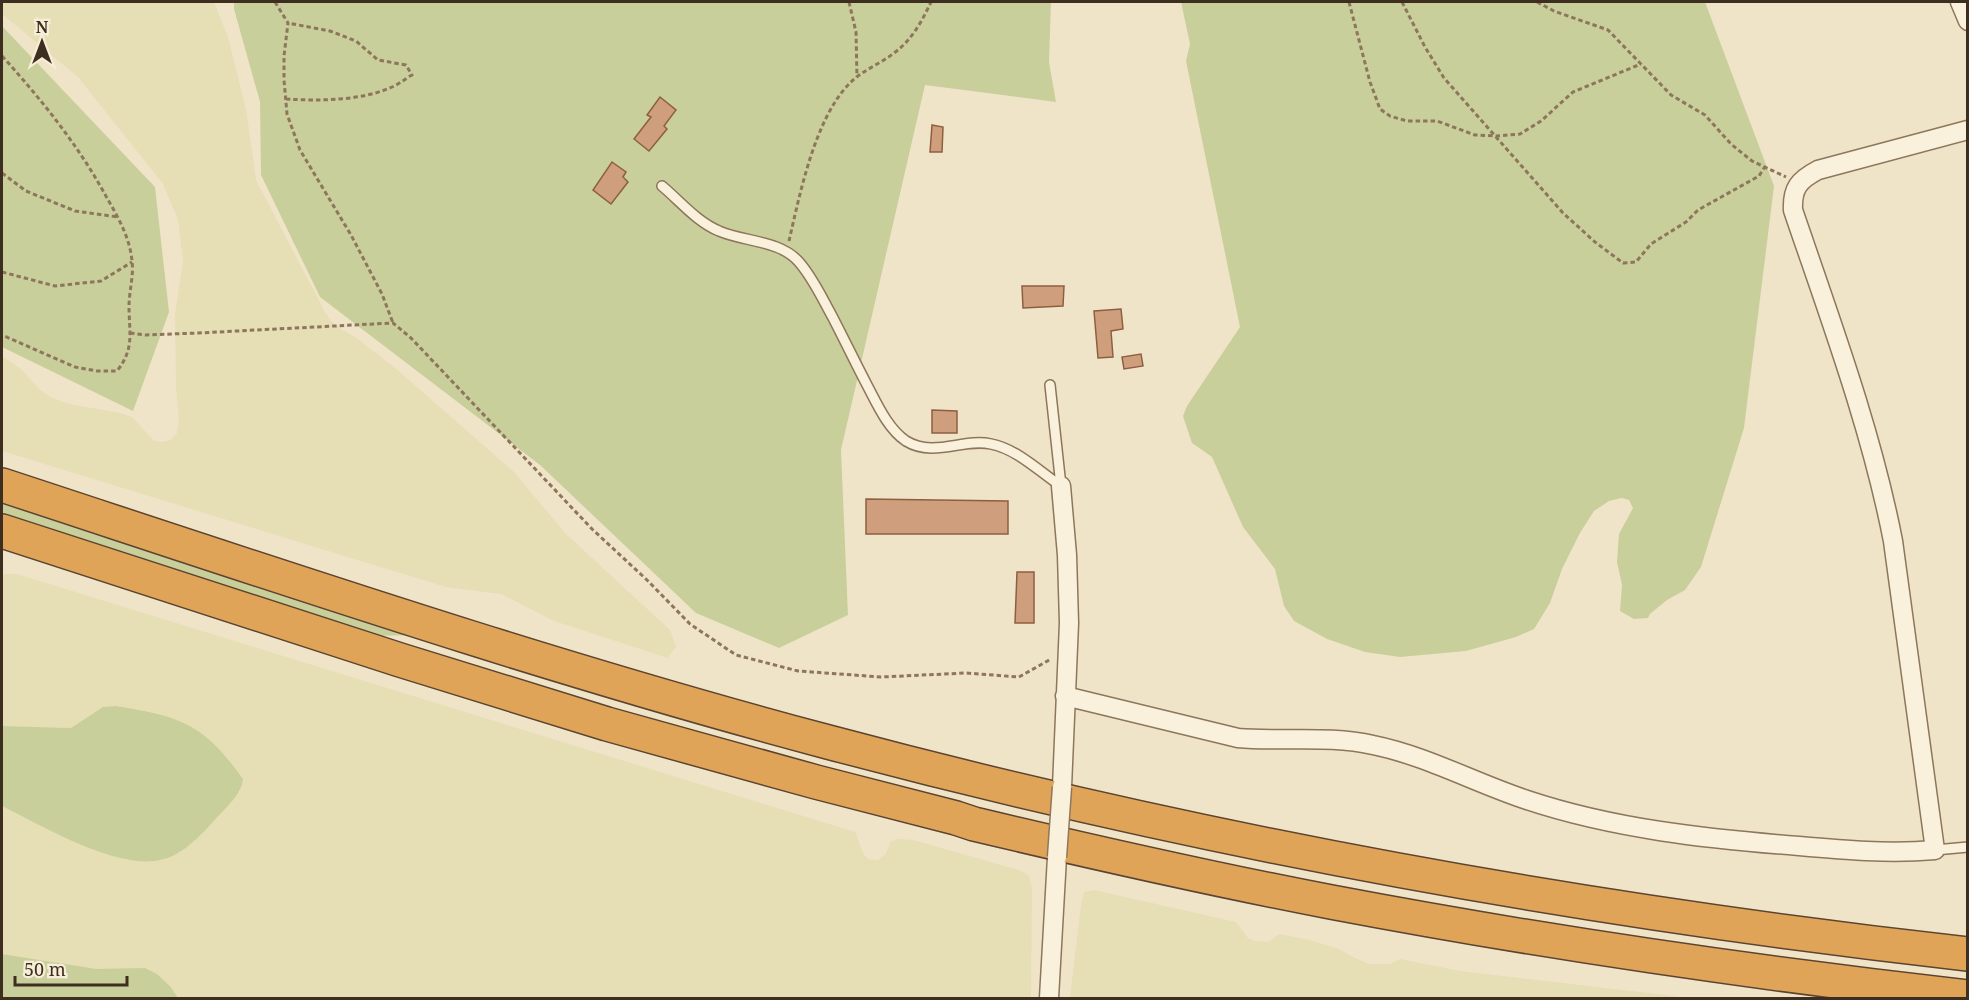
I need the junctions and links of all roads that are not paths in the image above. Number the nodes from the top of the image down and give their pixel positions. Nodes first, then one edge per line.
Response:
1 (1960, 2) edge
2 (1968, 21) edge
3 (1968, 130) edge
4 (662, 186) dead end
5 (1050, 385) dead end
6 (2, 485) edge
7 (1061, 486) junction
8 (2, 531) edge
9 (1065, 696) junction
10 (1968, 847) edge
11 (1935, 850) junction
12 (1968, 954) edge
13 (1968, 997) edge
14 (1049, 999) edge

1 - 2 street
3 - 11 street
4 - 7 lane
5 - 7 lane
6 - 12 highway
7 - 9 street
8 - 13 highway
9 - 11 street
9 - 14 street, bridge
10 - 11 lane

